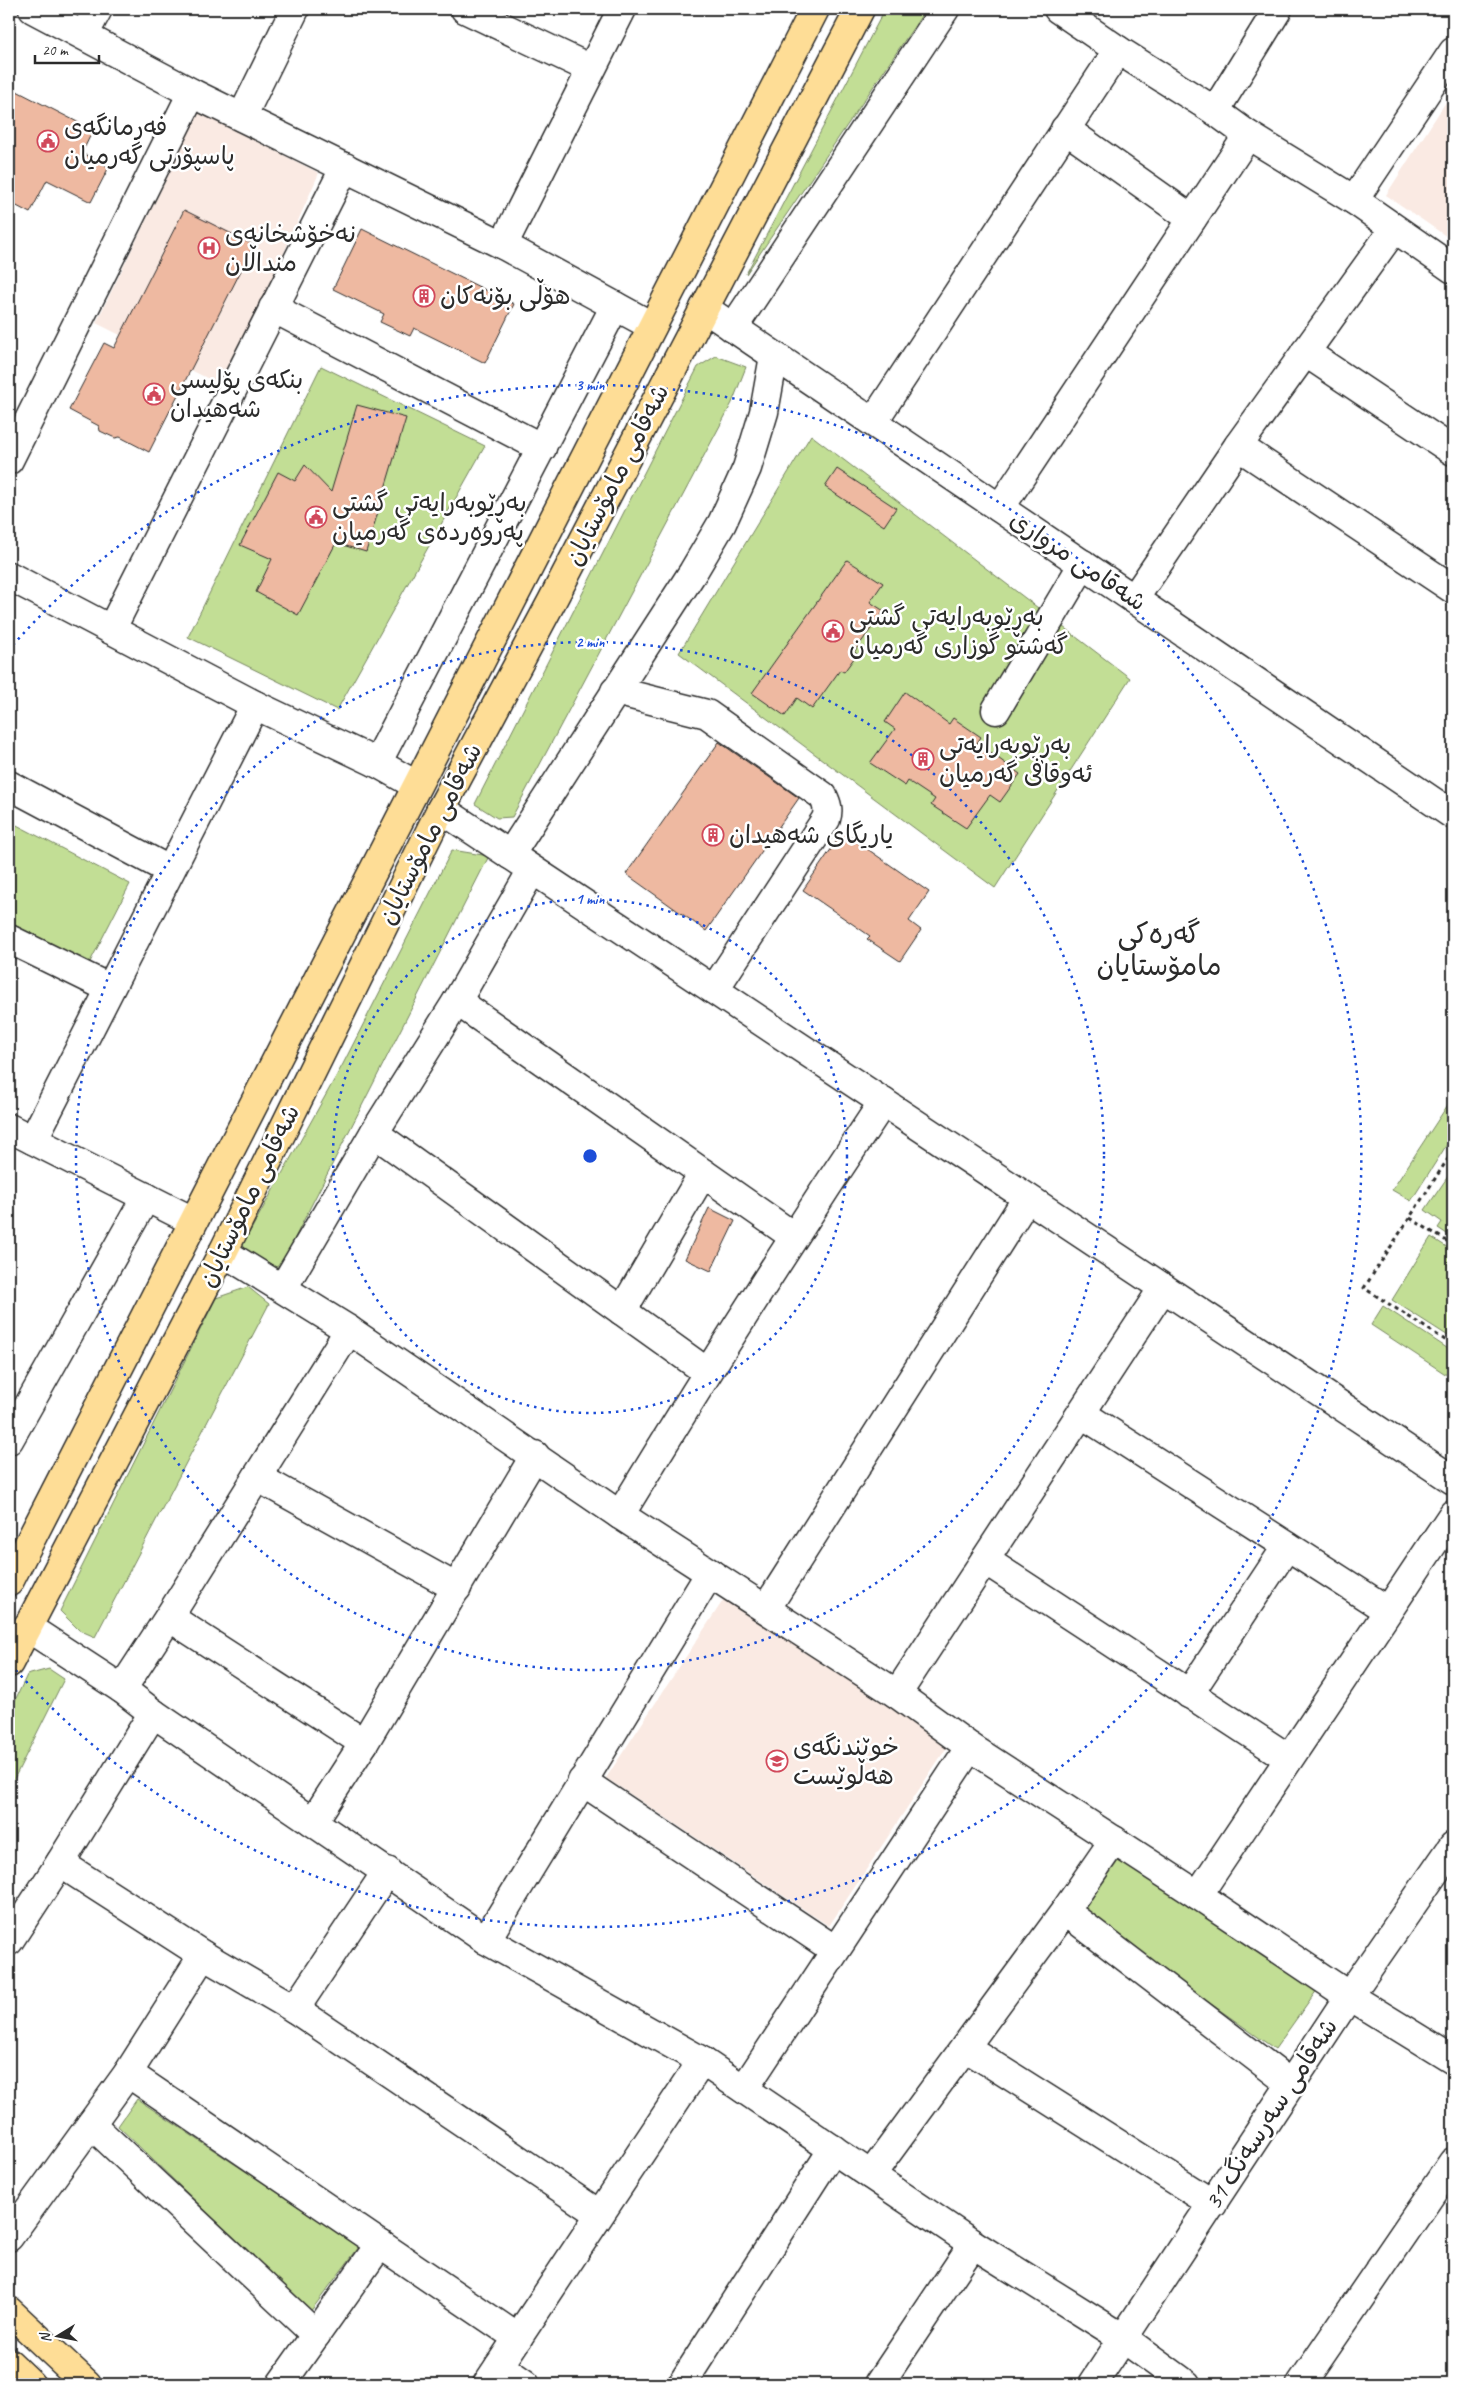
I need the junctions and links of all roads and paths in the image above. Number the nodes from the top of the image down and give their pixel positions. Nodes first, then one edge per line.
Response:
1 (33, 9) edge
2 (98, 9) edge
3 (295, 9) edge
4 (465, 9) edge
5 (622, 9) edge
6 (815, 9) edge
7 (860, 9) edge
8 (945, 9) edge
9 (1058, 9) edge
10 (1278, 9) edge
11 (84, 35) junction
12 (1118, 50) junction
13 (1453, 52) edge
14 (591, 69) junction
15 (192, 93) junction
16 (1215, 111) junction
17 (242, 117) junction
18 (1065, 129) junction
19 (1248, 135) junction
20 (345, 167) junction
21 (1354, 200) junction
22 (1192, 219) junction
23 (1394, 229) junction
24 (503, 246) junction
25 (1453, 268) edge
26 (615, 306) junction
27 (273, 308) junction
28 (704, 308) junction
29 (652, 326) junction
30 (733, 328) junction
31 (1304, 352) junction
32 (774, 356) junction
33 (873, 422) junction
34 (1238, 446) junction
35 (542, 448) junction
36 (1453, 451) edge
37 (9, 460) edge
38 (1000, 508) junction
39 (557, 513) junction
40 (588, 530) junction
41 (1083, 564) junction
42 (9, 576) edge
43 (520, 586) junction
44 (1453, 589) edge
45 (1134, 599) junction
46 (552, 601) junction
47 (111, 630) junction
48 (615, 691) junction
49 (255, 705) junction
50 (996, 710) dead end
51 (377, 763) junction
52 (9, 785) edge
53 (416, 785) junction
54 (441, 809) junction
55 (1453, 815) edge
56 (521, 862) junction
57 (169, 870) junction
58 (9, 939) edge
59 (110, 988) junction
60 (714, 990) junction
61 (457, 1001) junction
62 (883, 1102) junction
63 (9, 1128) edge
64 (374, 1133) junction
65 (33, 1140) junction
66 (1453, 1151) edge
67 (703, 1173) junction
68 (146, 1197) junction
69 (1027, 1198) junction
70 (1410, 1218) junction
71 (192, 1221) junction
72 (793, 1236) junction
73 (1453, 1245) edge
74 (223, 1252) junction
75 (283, 1288) junction
76 (1163, 1288) junction
77 (622, 1311) junction
78 (349, 1330) junction
79 (1453, 1345) edge
80 (707, 1372) junction
81 (1082, 1414) junction
82 (9, 1440) edge
83 (535, 1455) junction
84 (258, 1477) junction
85 (1453, 1480) edge
86 (1453, 1514) edge
87 (620, 1515) junction
88 (1287, 1546) junction
89 (985, 1560) junction
90 (710, 1573) junction
91 (9, 1582) edge
92 (457, 1588) junction
93 (766, 1609) junction
94 (1387, 1610) junction
95 (169, 1617) junction
96 (27, 1627) junction
97 (9, 1663) edge
98 (122, 1689) junction
99 (897, 1694) junction
100 (1189, 1694) junction
101 (153, 1713) junction
102 (364, 1744) junction
103 (970, 1747) junction
104 (1288, 1758) junction
105 (582, 1781) junction
106 (313, 1822) junction
107 (1114, 1840) junction
108 (1453, 1846) edge
109 (60, 1863) junction
110 (387, 1872) junction
111 (1198, 1895) junction
112 (1065, 1911) junction
113 (9, 1940) edge
114 (486, 1940) junction
115 (835, 1950) junction
116 (203, 1955) junction
117 (1348, 1996) junction
118 (295, 2009) junction
119 (966, 2047) junction
120 (1453, 2060) edge
121 (702, 2061) junction
122 (128, 2073) junction
123 (1291, 2084) junction
124 (744, 2089) junction
125 (91, 2124) junction
126 (833, 2150) junction
127 (1453, 2162) edge
128 (871, 2175) junction
129 (1213, 2204) junction
130 (598, 2214) junction
131 (9, 2237) edge
132 (380, 2244) junction
133 (974, 2244) junction
134 (9, 2312) edge
135 (316, 2335) junction
136 (518, 2338) junction
137 (1123, 2338) junction
138 (9, 2363) edge
139 (493, 2375) edge
140 (31, 2384) edge
141 (87, 2384) edge
142 (281, 2384) edge
143 (525, 2384) edge
144 (682, 2384) edge
145 (879, 2384) edge
146 (1093, 2384) edge
147 (1186, 2384) edge
148 (1301, 2384) edge

1 - 11 street
2 - 11 street
3 - 17 street
4 - 14 street
5 - 14 street
6 - 29 main road, شەقامی مامۆستایان
7 - 28 main road, شەقامی مامۆستایان
8 - 30 street
9 - 12 street
10 - 16 street
11 - 15 street
12 - 16 street
12 - 18 street
13 - 21 street
14 - 24 street
15 - 17 street
15 - 37 street
16 - 19 street
17 - 20 street
18 - 22 street
18 - 33 street
19 - 21 street
19 - 22 street
20 - 24 street
20 - 27 street
21 - 23 street
22 - 38 street
23 - 25 street
23 - 31 street
24 - 26 street
26 - 29 street
26 - 35 street
27 - 35 street
27 - 47 street
28 - 30 street, شەقامی مرواری
28 - 40 main road, شەقامی مامۆستایان
29 - 39 main road, شەقامی مامۆستایان
30 - 32 street, شەقامی مرواری
31 - 34 street
31 - 36 street
32 - 33 street, شەقامی مرواری
32 - 48 street
33 - 38 street, شەقامی مرواری
34 - 44 street
34 - 45 street
35 - 51 street
38 - 41 street, شەقامی مرواری
39 - 40 main road
39 - 43 main road, شەقامی مامۆستایان
40 - 46 main road, شەقامی مامۆستایان
41 - 45 street, شەقامی مرواری
41 - 50 street
42 - 47 street
43 - 46 main road
43 - 53 main road, شەقامی مامۆستایان
45 - 55 street, شەقامی مرواری
46 - 54 main road, شەقامی مامۆستایان
47 - 49 street
48 - 56 street
48 - 60 street
49 - 51 street
49 - 57 street
51 - 53 street
52 - 57 street
53 - 71 main road, شەقامی مامۆستایان
54 - 56 street
54 - 74 main road, شەقامی مامۆستایان
56 - 60 street
56 - 61 street
57 - 59 street
58 - 59 street
59 - 65 street
60 - 62 street
61 - 64 street
61 - 67 street
62 - 69 street
62 - 72 street
63 - 65 street
64 - 75 street
64 - 77 street
65 - 68 street
66 - 70 path
67 - 72 street
67 - 77 street
68 - 71 street
68 - 82 street
69 - 76 street
69 - 93 street
70 - 73 path
70 - 79 path
71 - 91 main road, شەقامی مامۆستایان
72 - 80 street
74 - 75 street
74 - 96 main road, شەقامی مامۆستایان
75 - 78 street
76 - 81 street
76 - 85 street
77 - 80 street
78 - 83 street
78 - 84 street
80 - 87 street
81 - 88 street
81 - 89 street
83 - 87 street
83 - 92 street
84 - 92 street
84 - 95 street
86 - 94 street
87 - 90 street
88 - 94 street
88 - 100 street
89 - 99 street
89 - 100 street
90 - 93 street
90 - 105 street
92 - 102 street
93 - 99 street
94 - 104 street
95 - 98 street
95 - 102 street
96 - 97 main road, شەقامی مامۆستایان
96 - 98 street
98 - 101 street
99 - 103 street
100 - 104 street
101 - 106 street
101 - 109 street
102 - 106 street
103 - 107 street
103 - 115 street
104 - 111 street
105 - 114 street
105 - 115 street
106 - 110 street
107 - 111 street
107 - 112 street
108 - 117 street, شەقامی سەرسەنگ 31
109 - 113 street
109 - 116 street
110 - 114 street
110 - 118 street
111 - 117 street
112 - 119 street
112 - 123 street
114 - 121 street
115 - 124 street
116 - 118 street
116 - 122 street
117 - 120 street
117 - 123 street, شەقامی سەرسەنگ 31
118 - 130 street
119 - 128 street
119 - 129 street
121 - 124 street
121 - 130 street
122 - 125 street
122 - 132 street
123 - 129 street, شەقامی سەرسەنگ 31
124 - 126 street
125 - 131 street
125 - 135 street
126 - 128 street
126 - 144 street
127 - 148 street
128 - 133 street
129 - 137 street, شەقامی سەرسەنگ 31
130 - 136 street
132 - 135 street
132 - 136 street
133 - 137 street
133 - 145 street
134 - 141 main road
135 - 142 street
136 - 139 street
137 - 146 street, شەقامی سەرسەنگ 31
137 - 147 street
138 - 140 main road
139 - 143 street

